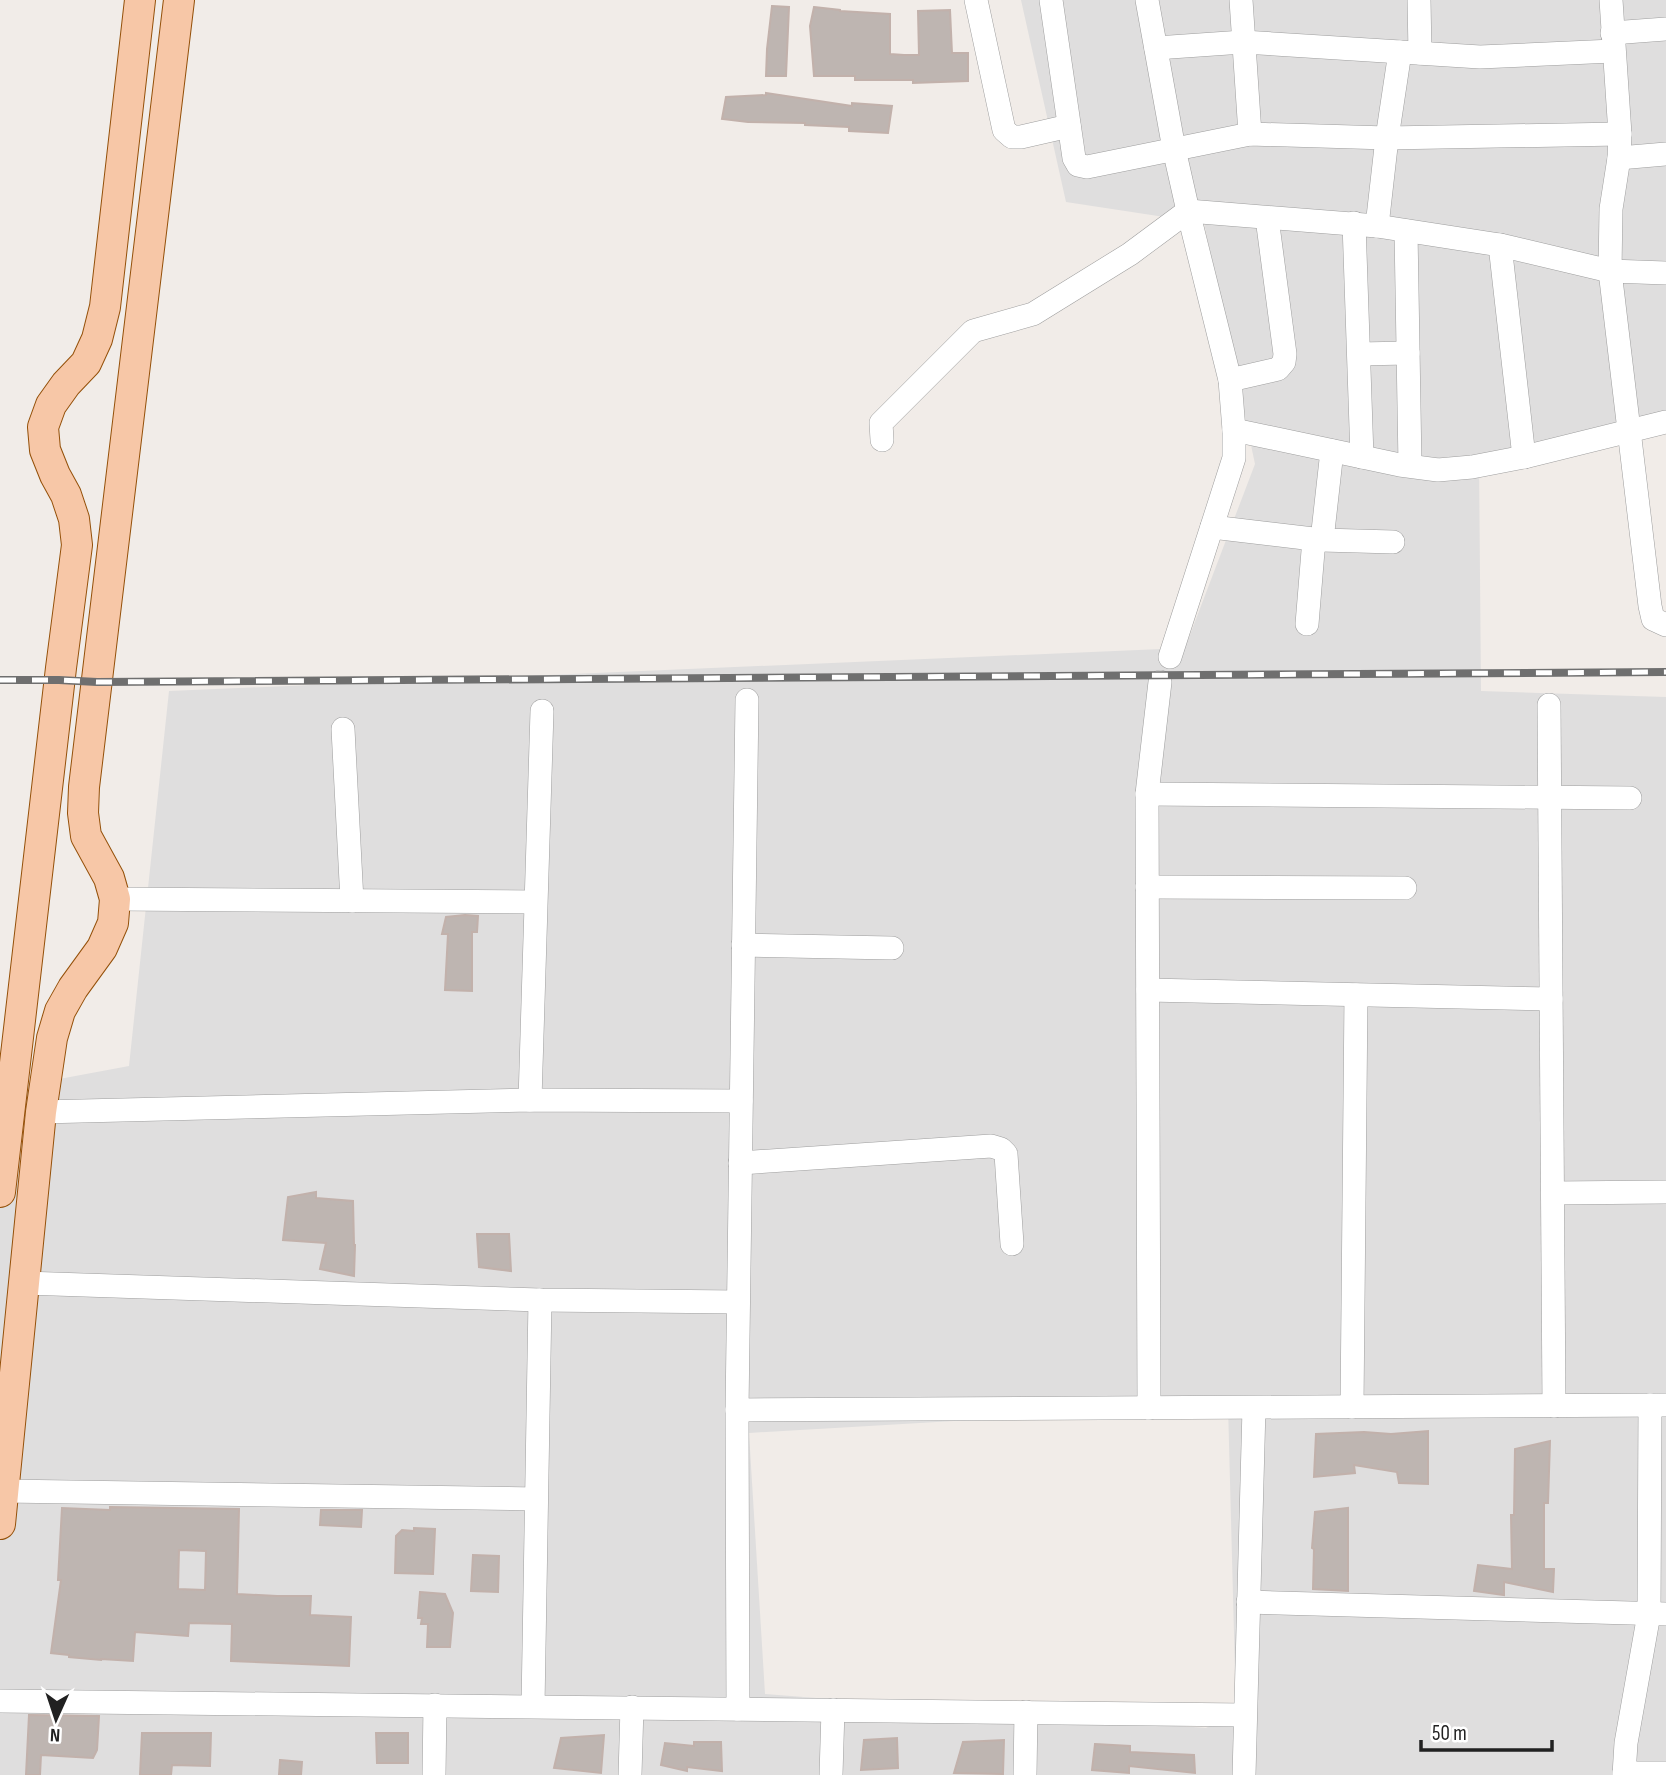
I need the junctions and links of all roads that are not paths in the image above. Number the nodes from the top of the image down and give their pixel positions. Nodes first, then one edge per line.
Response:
1 (140, 0) edge
2 (179, 0) edge
3 (976, 0) edge
4 (1051, 0) edge
5 (1147, 0) edge
6 (1241, 0) edge
7 (1419, 0) edge
8 (1611, 0) edge
9 (1666, 29) edge
10 (1243, 42) junction
11 (1613, 42) junction
12 (1156, 48) junction
13 (1410, 52) junction
14 (1069, 126) junction
15 (1250, 134) junction
16 (1620, 134) junction
17 (1387, 138) junction
18 (1174, 149) junction
19 (1666, 154) edge
20 (1619, 158) junction
21 (1188, 211) junction
22 (1267, 218) junction
23 (1354, 223) junction
24 (1377, 226) junction
25 (1406, 231) junction
26 (1500, 245) junction
27 (1610, 271) junction
28 (1666, 273) edge
29 (1408, 353) junction
30 (1359, 354) junction
31 (1230, 380) junction
32 (1666, 422) edge
33 (1234, 430) junction
34 (1629, 432) junction
35 (882, 440) dead end
36 (1332, 450) junction
37 (1362, 457) junction
38 (1524, 457) junction
39 (1410, 465) junction
40 (1212, 527) junction
41 (1318, 539) junction
42 (1393, 542) dead end
43 (1307, 624) dead end
44 (1666, 625) edge
45 (1170, 657) dead end
46 (61, 668) junction
47 (98, 672) junction
48 (1160, 682) dead end
49 (747, 700) dead end
50 (1549, 705) dead end
51 (542, 711) dead end
52 (343, 729) dead end
53 (1147, 794) junction
54 (1549, 797) junction
55 (1630, 798) dead end
56 (1147, 887) junction
57 (1405, 888) dead end
58 (115, 899) junction
59 (352, 901) junction
60 (535, 902) junction
61 (743, 945) junction
62 (892, 948) dead end
63 (1148, 990) junction
64 (1356, 995) junction
65 (1551, 999) junction
66 (530, 1100) junction
67 (741, 1101) junction
68 (41, 1112) junction
69 (740, 1163) junction
70 (0, 1192) edge
71 (1666, 1192) edge
72 (1553, 1194) junction
73 (1012, 1244) dead end
74 (24, 1283) junction
75 (540, 1300) junction
76 (738, 1303) junction
77 (1658, 1405) edge
78 (1554, 1406) junction
79 (1352, 1407) junction
80 (1149, 1408) junction
81 (1254, 1408) junction
82 (737, 1410) junction
83 (4, 1490) junction
84 (536, 1499) junction
85 (0, 1524) edge
86 (1248, 1602) junction
87 (1657, 1614) edge
88 (0, 1701) edge
89 (435, 1705) junction
90 (533, 1706) junction
91 (632, 1707) junction
92 (738, 1709) junction
93 (833, 1710) junction
94 (1026, 1712) junction
95 (1245, 1715) junction
96 (1666, 1773) edge
97 (1624, 1774) edge
98 (434, 1775) edge
99 (630, 1775) edge
100 (831, 1775) edge
101 (1024, 1775) edge
102 (1244, 1775) edge

1 - 46 main road
2 - 47 main road
3 - 14 street
4 - 14 street
5 - 12 street
6 - 10 street
7 - 13 street
8 - 11 street
9 - 11 street
10 - 12 street
10 - 13 street
10 - 15 street
11 - 13 street
11 - 16 street
12 - 18 street
13 - 17 street
14 - 18 street
15 - 17 street
15 - 18 street
16 - 17 street
16 - 20 street
17 - 24 street
18 - 21 street
19 - 20 street
20 - 27 street
21 - 22 street
21 - 31 street
21 - 35 street
22 - 23 street
22 - 31 street
23 - 24 street
23 - 30 street
24 - 25 street
25 - 26 street
25 - 29 street
26 - 27 street
26 - 38 street
27 - 28 street
27 - 34 street
29 - 30 street
29 - 39 street
30 - 37 street
31 - 33 street
32 - 34 street
33 - 36 street
33 - 40 street
34 - 38 street
34 - 44 street
36 - 37 street
36 - 41 street
37 - 39 street
38 - 39 street
40 - 41 street
40 - 45 street
41 - 42 street
41 - 43 street
46 - 47 main road
46 - 70 main road
47 - 58 main road
48 - 53 street
49 - 61 street
50 - 54 street
51 - 60 street
52 - 59 street
53 - 54 street
53 - 56 street
54 - 55 street
54 - 65 street
56 - 57 street
56 - 63 street
58 - 59 street
58 - 68 main road
59 - 60 street
60 - 66 street
61 - 62 street
61 - 67 street
63 - 64 street
63 - 80 street
64 - 65 street
64 - 79 street
65 - 72 street
66 - 67 street
66 - 68 street
67 - 69 street
68 - 74 main road
69 - 73 street
69 - 76 street
71 - 72 street
72 - 78 street
74 - 75 street
74 - 83 main road
75 - 76 street
75 - 84 street
76 - 82 street
77 - 78 street
77 - 87 street
78 - 79 street
79 - 81 street
80 - 81 street
80 - 82 street
81 - 86 street
82 - 92 street
83 - 84 street
83 - 85 main road
84 - 90 street
86 - 87 street
86 - 95 street
87 - 97 street
88 - 89 street
89 - 90 street
89 - 98 street
90 - 91 street
91 - 92 street
91 - 99 street
92 - 93 street
93 - 94 street
93 - 100 street
94 - 95 street
94 - 101 street
95 - 102 street
96 - 97 street

